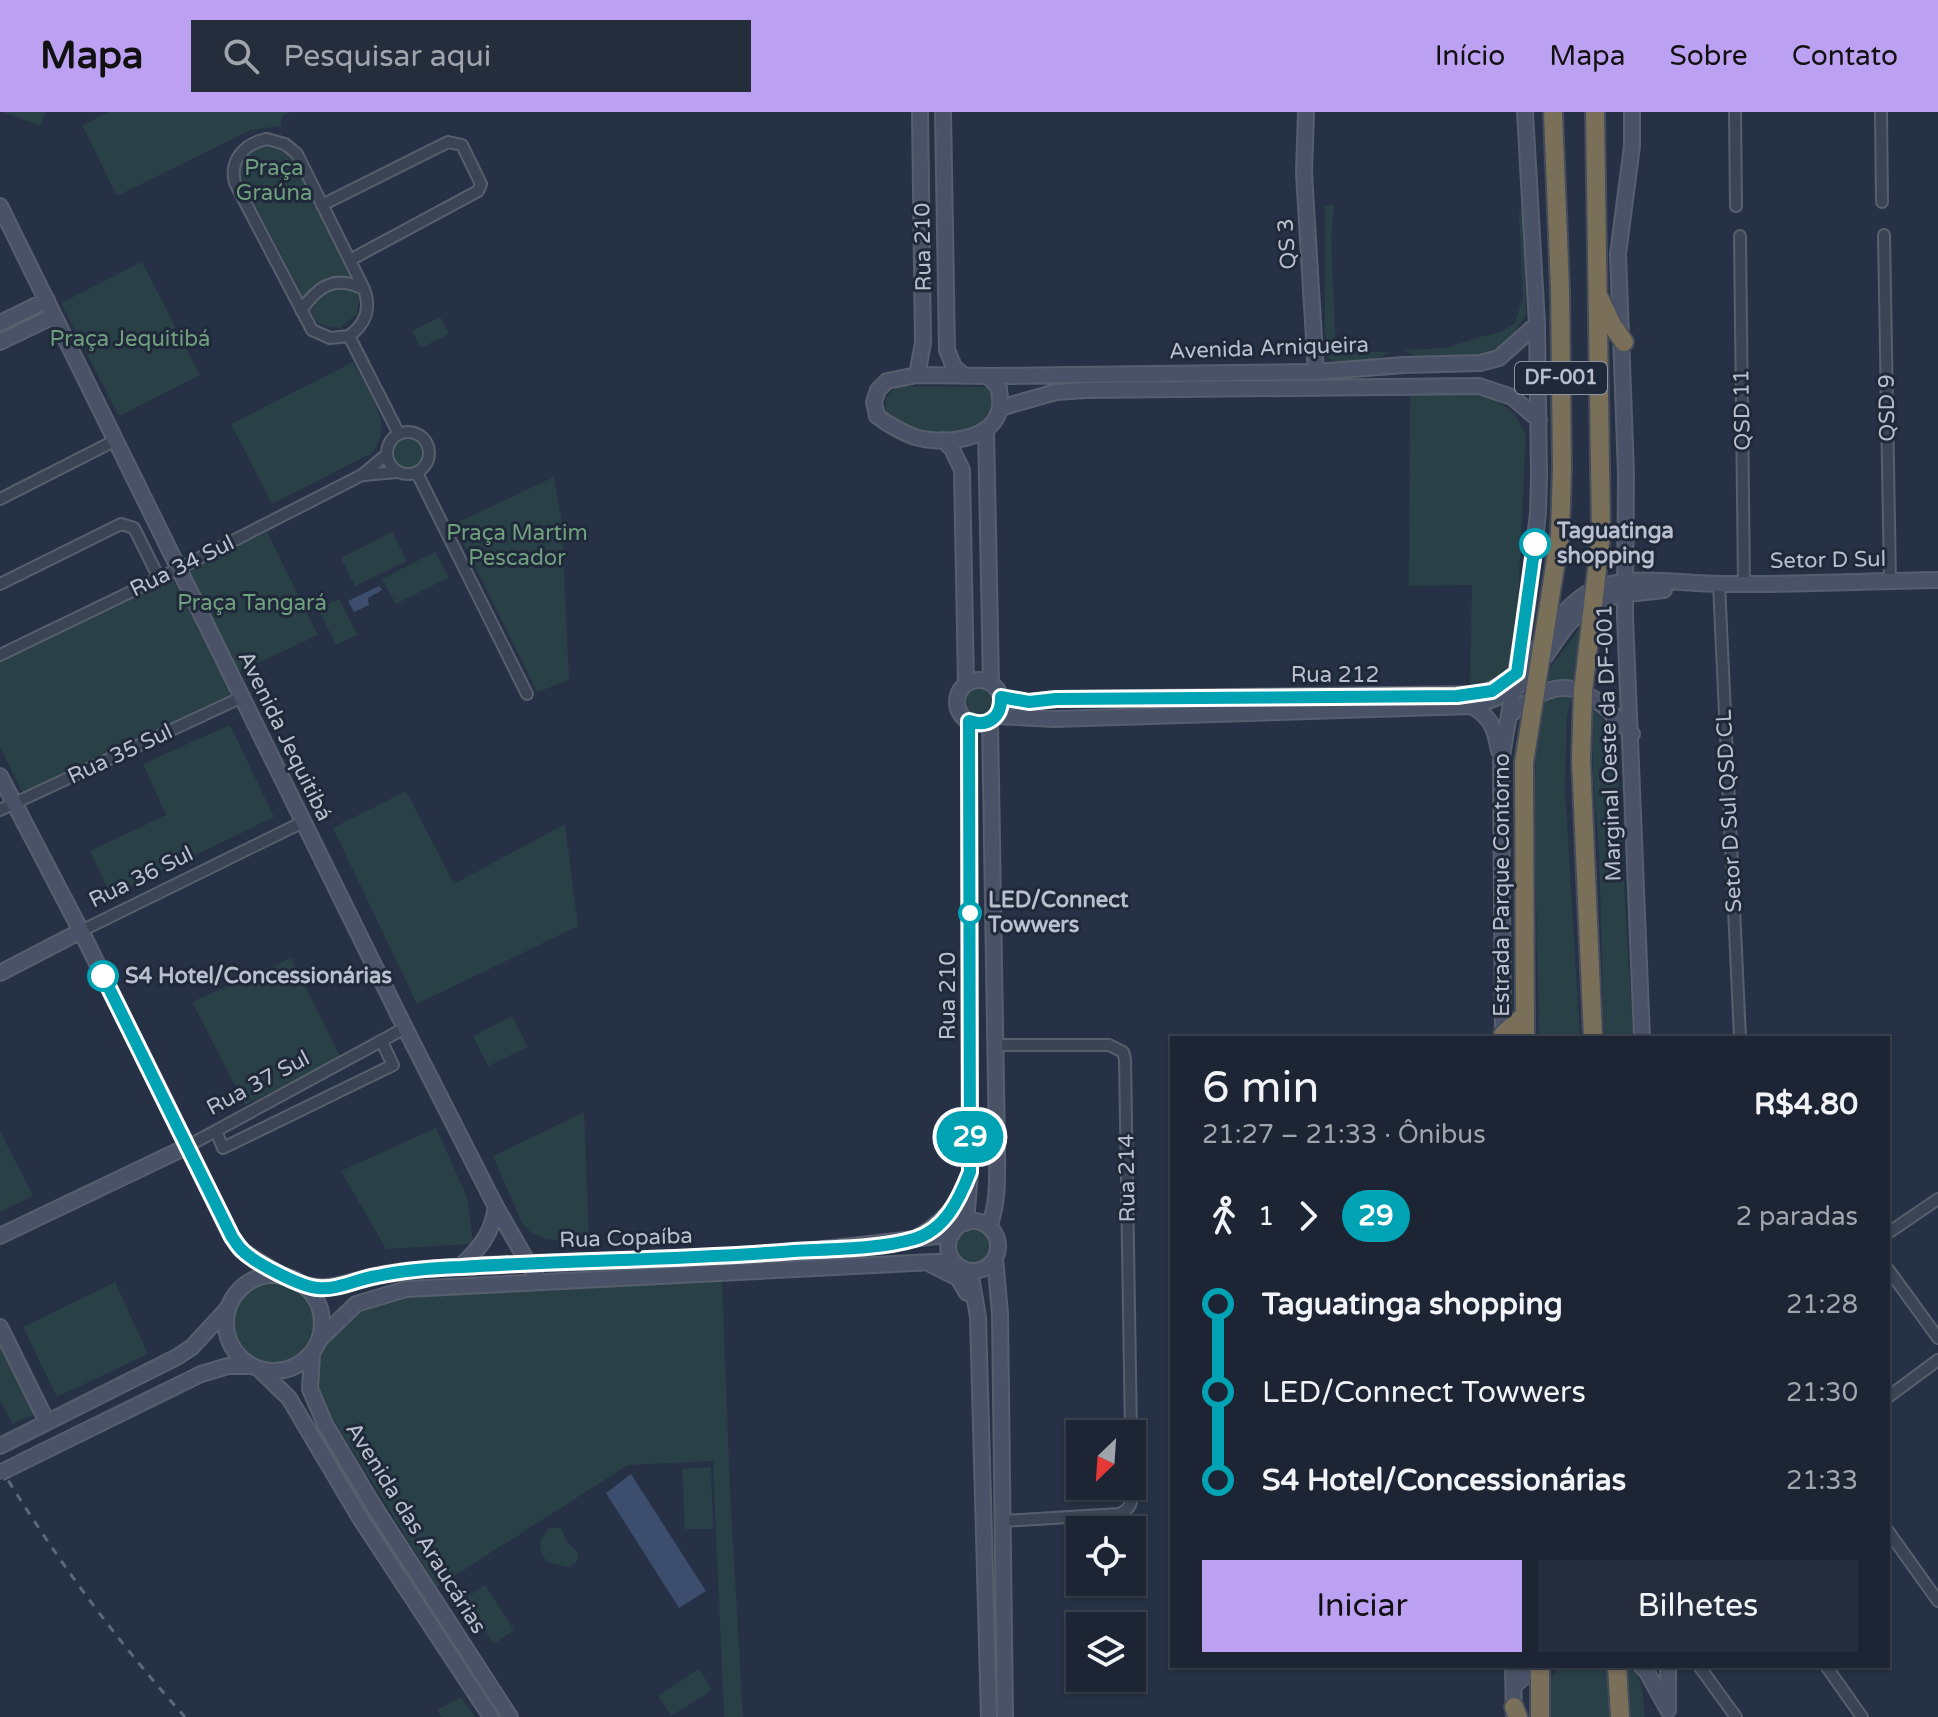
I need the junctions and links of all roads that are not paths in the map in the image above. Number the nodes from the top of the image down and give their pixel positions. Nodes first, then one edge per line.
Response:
1 (920, 112) edge
2 (943, 112) edge
3 (1306, 112) edge
4 (1525, 112) edge
5 (1553, 112) edge
6 (1595, 112) edge
7 (1632, 112) edge
8 (1735, 112) edge
9 (1881, 112) edge
10 (1882, 202) dead end
11 (322, 205) junction
12 (0, 206) edge
13 (1736, 206) dead end
14 (1884, 235) dead end
15 (1740, 236) dead end
16 (350, 260) junction
17 (364, 289) junction
18 (1597, 292) junction
19 (47, 300) junction
20 (301, 310) junction
21 (54, 316) junction
22 (0, 323) edge
23 (1537, 324) junction
24 (349, 336) junction
25 (0, 342) edge
26 (1624, 342) junction
27 (1413, 365) junction
28 (1316, 372) junction
29 (917, 375) junction
30 (964, 376) junction
31 (988, 376) junction
32 (1414, 387) junction
33 (1000, 408) junction
34 (1539, 420) junction
35 (986, 430) junction
36 (399, 434) junction
37 (116, 440) junction
38 (943, 440) junction
39 (386, 455) junction
40 (397, 472) junction
41 (417, 473) junction
42 (362, 475) junction
43 (0, 499) edge
44 (178, 569) junction
45 (159, 578) junction
46 (1938, 580) edge
47 (1890, 581) junction
48 (0, 584) edge
49 (1719, 584) junction
50 (1744, 584) junction
51 (1624, 588) junction
52 (1595, 596) junction
53 (1543, 642) junction
54 (0, 655) edge
55 (1540, 664) junction
56 (1515, 681) junction
57 (991, 683) junction
58 (966, 684) junction
59 (1583, 691) junction
60 (527, 694) dead end
61 (1534, 695) junction
62 (1001, 697) junction
63 (240, 698) junction
64 (1472, 706) junction
65 (1509, 716) junction
66 (993, 719) junction
67 (969, 721) junction
68 (1632, 734) junction
69 (1501, 762) junction
70 (0, 776) edge
71 (15, 804) junction
72 (0, 810) edge
73 (303, 822) junction
74 (81, 931) junction
75 (0, 973) edge
76 (1525, 1015) junction
77 (405, 1028) junction
78 (1503, 1036) edge
79 (1504, 1036) edge
80 (1525, 1036) edge
81 (1593, 1036) edge
82 (1642, 1036) edge
83 (1740, 1036) edge
84 (382, 1042) junction
85 (996, 1045) junction
86 (216, 1131) junction
87 (186, 1147) junction
88 (970, 1172) junction
89 (1938, 1199) edge
90 (496, 1207) junction
91 (966, 1223) junction
92 (989, 1227) junction
93 (1890, 1232) edge
94 (952, 1234) junction
95 (0, 1236) edge
96 (916, 1239) junction
97 (995, 1258) junction
98 (527, 1263) junction
99 (923, 1263) junction
100 (958, 1265) junction
101 (460, 1267) junction
102 (1890, 1272) edge
103 (281, 1275) junction
104 (539, 1282) junction
105 (303, 1284) junction
106 (227, 1308) junction
107 (978, 1317) junction
108 (0, 1327) edge
109 (1938, 1338) edge
110 (320, 1339) junction
111 (312, 1354) junction
112 (1934, 1363) edge
113 (255, 1367) junction
114 (1938, 1376) edge
115 (1890, 1396) edge
116 (1131, 1420) edge
117 (47, 1422) junction
118 (0, 1446) edge
119 (0, 1473) edge
120 (1132, 1500) edge
121 (375, 1508) junction
122 (360, 1518) junction
123 (1002, 1521) junction
124 (1890, 1534) edge
125 (1938, 1601) edge
126 (1513, 1668) edge
127 (1536, 1668) edge
128 (1538, 1668) edge
129 (1617, 1668) edge
130 (1643, 1668) edge
131 (1668, 1668) edge
132 (1700, 1668) edge
133 (1827, 1668) edge
134 (1514, 1686) junction
135 (1668, 1713) edge
136 (1515, 1714) edge
137 (491, 1717) edge
138 (510, 1717) edge
139 (989, 1717) edge
140 (1005, 1717) edge
141 (1540, 1717) edge
142 (1620, 1717) edge
143 (1736, 1717) edge
144 (1862, 1717) edge

1 - 29 main road, Rua 210
2 - 30 main road, Rua 210
3 - 28 main road, QS 3
4 - 23 main road
5 - 53 highway, Estrada Parque Contorno / DF-001
6 - 18 highway, DF-001
7 - 26 main road, Marginal Oeste da DF-001
8 - 13 street
9 - 10 street
11 - 16 street
11 - 16 street
11 - 20 street
12 - 19 main road, Avenida Jequitibá
14 - 47 street, QSD 9
15 - 50 street, QSD 11
16 - 17 street
17 - 20 street
17 - 24 street
18 - 26 highway
18 - 52 highway, DF-001
19 - 21 main road, Avenida Jequitibá
19 - 22 main road
20 - 24 street
21 - 25 main road
21 - 37 main road, Avenida Jequitibá
23 - 27 main road, Avenida Arniqueira
23 - 34 main road
24 - 36 street
26 - 51 main road, Marginal Oeste da DF-001
27 - 28 main road, Avenida Arniqueira
27 - 32 main road
28 - 31 main road, Avenida Arniqueira
29 - 30 main road, Avenida Arniqueira
29 - 38 main road
30 - 31 main road, Avenida Arniqueira
31 - 33 main road
32 - 33 main road, Avenida Arniqueira
32 - 34 main road, Avenida Arniqueira
33 - 35 main road
34 - 56 main road
35 - 38 main road
35 - 57 main road
36 - 39 street
36 - 41 street
37 - 43 street
37 - 44 main road, Avenida Jequitibá
38 - 58 main road
39 - 40 street
39 - 42 street, Rua 34 Sul
40 - 41 street
40 - 42 street, Rua 34 Sul
41 - 60 street
42 - 44 street, Rua 34 Sul
44 - 45 street, Rua 34 Sul
44 - 63 main road, Avenida Jequitibá
45 - 48 street
45 - 54 street, Rua 34 Sul
46 - 47 main road, Setor D Sul
47 - 50 main road, Setor D Sul
49 - 50 main road, Setor D Sul
49 - 51 main road, Setor D Sul
49 - 83 street, Setor D Sul QSD CL
51 - 52 main road, Rua 212
51 - 68 main road, Marginal Oeste da DF-001
52 - 53 main road, Rua 212
52 - 55 main road, Rua 212
52 - 59 highway, DF-001
53 - 55 highway, Estrada Parque Contorno / DF-001
53 - 56 main road, Rua 212
55 - 56 main road, Rua 212
55 - 61 highway, Estrada Parque Contorno / DF-001
56 - 62 main road, Rua 212
56 - 64 main road, Rua 212
56 - 65 main road
57 - 58 main road
57 - 62 main road
58 - 67 main road
59 - 61 main road
59 - 68 main road
59 - 81 highway, DF-001
61 - 65 main road
61 - 76 highway, Estrada Parque Contorno / DF-001
62 - 66 main road
63 - 71 street, Rua 35 Sul
63 - 73 main road, Avenida Jequitibá
64 - 66 main road
64 - 69 main road
65 - 69 main road
66 - 67 main road
66 - 85 main road, Rua 210
67 - 88 main road, Rua 210
68 - 82 main road, Marginal Oeste da DF-001
69 - 78 main road
70 - 71 main road
71 - 72 street, Rua 35 Sul
71 - 74 main road
73 - 74 street, Rua 36 Sul
73 - 77 main road, Avenida Jequitibá
74 - 75 main road, Rua 36 Sul
74 - 87 main road
76 - 79 highway
76 - 80 highway, Estrada Parque Contorno / DF-001
77 - 84 street, Rua 37 Sul
77 - 90 main road, Avenida Jequitibá
84 - 86 street, Rua 37 Sul
84 - 86 street
85 - 92 main road, Rua 210
85 - 116 street, Rua 214
86 - 87 street, Rua 37 Sul
87 - 95 main road, Rua 37 Sul
87 - 103 main road
88 - 91 main road, Rua 210
88 - 96 main road
89 - 93 street
90 - 98 main road, Avenida Jequitibá
90 - 101 main road
91 - 92 main road
91 - 94 main road
92 - 97 main road
94 - 96 main road, Rua Copaíba
94 - 100 main road
96 - 98 main road, Rua Copaíba
97 - 100 main road
97 - 123 main road
98 - 101 main road, Rua Copaíba
98 - 104 main road, Avenida Jequitibá
99 - 100 main road, Rua Copaíba
99 - 104 main road, Rua Copaíba
99 - 107 main road
100 - 107 main road
101 - 105 main road, Rua Copaíba
102 - 109 street
103 - 105 main road
103 - 106 main road
104 - 110 main road, Rua Copaíba
105 - 110 main road
106 - 113 main road
106 - 117 main road
107 - 139 main road
108 - 117 main road
110 - 111 main road
111 - 113 main road
111 - 121 main road, Avenida das Araucárias
112 - 114 street
112 - 115 street
113 - 119 main road, bridge
113 - 122 main road, Avenida das Araucárias
117 - 118 main road
120 - 123 street
121 - 122 main road
121 - 138 main road, Avenida das Araucárias
122 - 137 main road, Avenida das Araucárias
123 - 140 main road
124 - 125 street
126 - 134 main road
127 - 134 main road
128 - 141 highway
129 - 142 highway
130 - 135 main road
131 - 135 main road
132 - 143 street
133 - 144 street
134 - 136 main road

